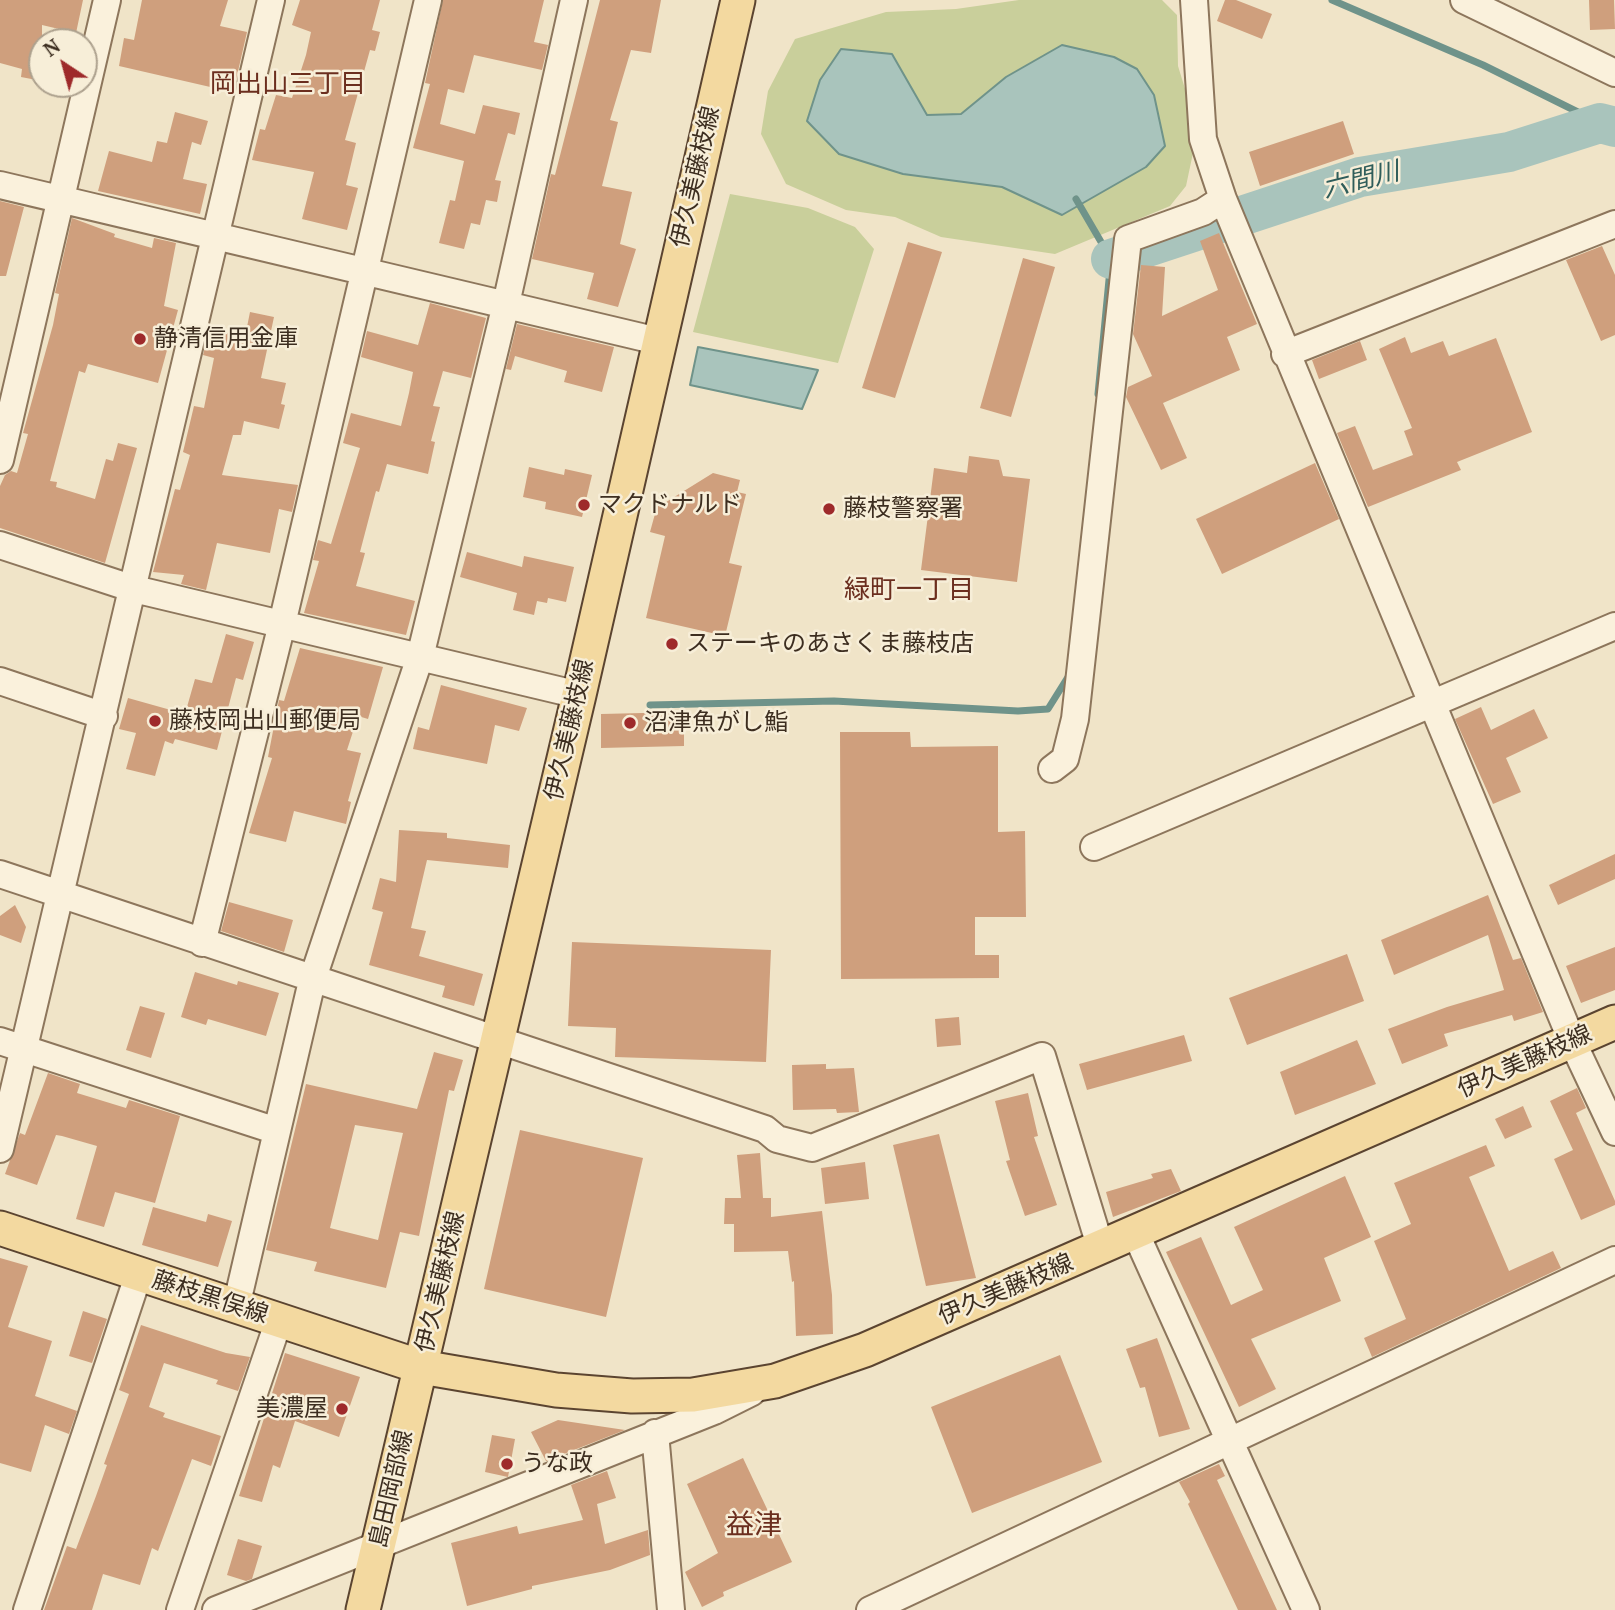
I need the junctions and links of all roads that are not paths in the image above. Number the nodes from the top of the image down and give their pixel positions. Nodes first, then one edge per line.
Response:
1 (107, 0) edge
2 (271, 0) edge
3 (428, 0) edge
4 (574, 0) edge
5 (738, 0) edge
6 (1194, 0) edge
7 (1464, 0) edge
8 (1615, 73) edge
9 (0, 185) edge
10 (60, 199) junction
11 (1223, 199) junction
12 (1615, 224) edge
13 (216, 234) junction
14 (365, 270) junction
15 (506, 304) junction
16 (658, 341) junction
17 (1285, 354) junction
18 (0, 460) edge
19 (0, 545) edge
20 (134, 589) junction
21 (282, 624) junction
22 (1615, 626) edge
23 (420, 657) junction
24 (0, 681) edge
25 (579, 695) junction
26 (1431, 704) junction
27 (104, 716) junction
28 (1052, 769) dead end
29 (1094, 847) dead end
30 (0, 874) edge
31 (59, 894) junction
32 (202, 943) junction
33 (312, 981) junction
34 (1615, 1022) edge
35 (0, 1041) edge
36 (497, 1041) junction
37 (1573, 1041) junction
38 (25, 1049) junction
39 (277, 1131) junction
40 (1615, 1132) edge
41 (0, 1149) edge
42 (0, 1228) edge
43 (1136, 1234) junction
44 (1101, 1249) junction
45 (1615, 1261) edge
46 (138, 1276) junction
47 (236, 1307) junction
48 (279, 1320) junction
49 (421, 1367) junction
50 (775, 1381) junction
51 (655, 1433) junction
52 (1229, 1441) junction
53 (379, 1543) junction
54 (27, 1610) edge
55 (180, 1610) edge
56 (216, 1610) edge
57 (363, 1610) edge
58 (671, 1610) edge
59 (870, 1610) edge
60 (1306, 1610) edge

1 - 10 street
2 - 13 street
3 - 14 street
4 - 15 street
5 - 16 main road, 伊久美藤枝線
6 - 11 street
7 - 8 street
9 - 10 street
10 - 13 street
10 - 18 street
11 - 17 street
11 - 28 street
12 - 17 street
13 - 14 street
13 - 20 street
14 - 15 street
14 - 21 street
15 - 16 street
15 - 23 street
16 - 25 main road, 伊久美藤枝線
17 - 26 street
19 - 20 street
20 - 21 street
20 - 27 street
21 - 23 street
21 - 32 street
22 - 26 street
23 - 25 street
23 - 33 street
24 - 27 street
25 - 36 main road, 伊久美藤枝線
26 - 29 street
26 - 37 street
27 - 31 street
30 - 31 street
31 - 32 street
31 - 38 street
32 - 33 street
33 - 36 street
33 - 39 street
34 - 37 main road, 伊久美藤枝線
35 - 38 street
36 - 44 street
36 - 49 main road, 伊久美藤枝線
37 - 40 street
37 - 43 main road, 伊久美藤枝線
38 - 39 street
38 - 41 street
39 - 47 street
42 - 46 main road, 藤枝黒俣線
43 - 44 main road, 伊久美藤枝線
43 - 52 street
44 - 50 main road, 伊久美藤枝線
45 - 52 street
46 - 47 main road, 藤枝黒俣線
46 - 54 street
47 - 48 main road, 藤枝黒俣線
48 - 49 main road, 藤枝黒俣線
48 - 55 street
49 - 50 main road, 伊久美藤枝線
49 - 53 main road, 島田岡部線
50 - 51 street
51 - 53 street
51 - 58 street
52 - 59 street
52 - 60 street
53 - 56 street
53 - 57 main road, 島田岡部線

